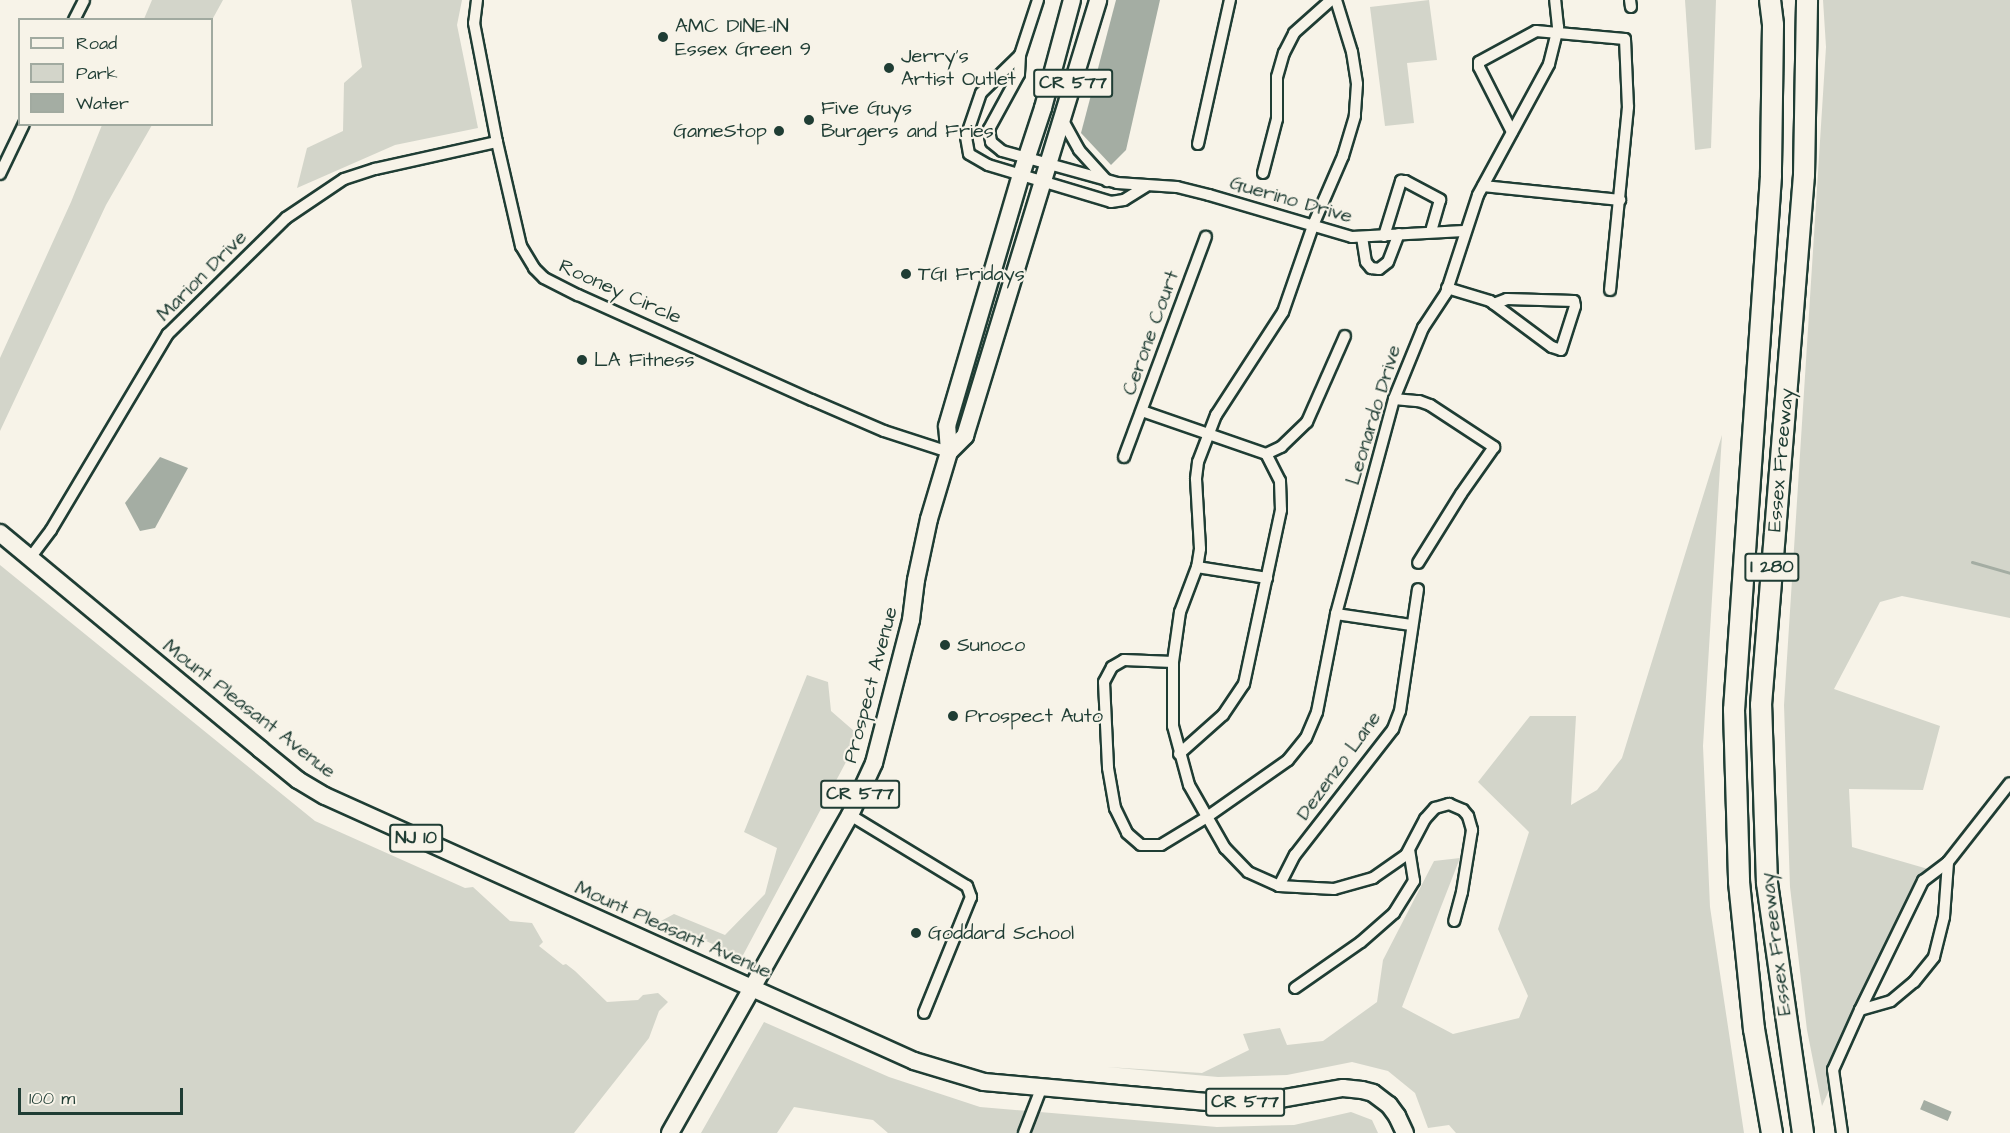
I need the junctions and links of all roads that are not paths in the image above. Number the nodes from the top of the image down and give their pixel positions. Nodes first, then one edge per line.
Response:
1 (84, 0) edge
2 (477, 0) edge
3 (1038, 0) edge
4 (1072, 0) edge
5 (1098, 0) edge
6 (1230, 0) edge
7 (1331, 0) edge
8 (1336, 0) edge
9 (1555, 0) edge
10 (1770, 0) edge
11 (1807, 0) edge
12 (75, 18) edge
13 (1557, 32) junction
14 (1020, 55) junction
15 (1062, 119) junction
16 (23, 126) edge
17 (1512, 132) junction
18 (497, 142) junction
19 (1198, 144) dead end
20 (1027, 158) junction
21 (1045, 173) junction
22 (1263, 173) dead end
23 (0, 174) edge
24 (1021, 175) junction
25 (1107, 181) junction
26 (1146, 186) junction
27 (1483, 186) junction
28 (1620, 200) junction
29 (1313, 227) junction
30 (1464, 231) junction
31 (1431, 232) junction
32 (1399, 234) junction
33 (1384, 236) junction
34 (1206, 237) dead end
35 (1362, 237) junction
36 (1447, 288) junction
37 (1610, 290) dead end
38 (1494, 304) junction
39 (1345, 336) dead end
40 (1394, 399) junction
41 (1142, 411) junction
42 (1207, 434) junction
43 (949, 452) junction
44 (1266, 454) junction
45 (1124, 457) dead end
46 (0, 533) edge
47 (30, 558) junction
48 (1418, 563) dead end
49 (1197, 567) junction
50 (1267, 578) junction
51 (1418, 589) dead end
52 (1336, 614) junction
53 (1411, 625) junction
54 (1173, 662) junction
55 (1179, 754) junction
56 (2010, 783) edge
57 (850, 815) junction
58 (1207, 817) junction
59 (1409, 851) junction
60 (1948, 862) junction
61 (1279, 886) junction
62 (1454, 921) dead end
63 (752, 988) junction
64 (1295, 988) dead end
65 (1860, 1010) junction
66 (924, 1013) dead end
67 (1041, 1089) junction
68 (670, 1133) edge
69 (1024, 1133) edge
70 (1405, 1133) edge
71 (1772, 1133) edge
72 (1803, 1133) edge
73 (1842, 1133) edge

1 - 12 street
2 - 18 street, Rooney Circle
3 - 14 street
4 - 20 main road, Prospect Avenue / CR 577
5 - 15 main road, Prospect Avenue / CR 577
6 - 19 street
7 - 22 street
8 - 29 street
9 - 13 street, Leonardo Drive
10 - 71 highway, Essex Freeway / I 280
11 - 72 highway, Essex Freeway / I 280
13 - 17 street, Leonardo Drive
13 - 17 street
13 - 28 street
14 - 20 street
14 - 24 street
15 - 21 main road, Prospect Avenue / CR 577
15 - 25 street
16 - 23 street
17 - 27 street, Leonardo Drive
18 - 43 street, Rooney Circle
18 - 47 street, Marion Drive
20 - 21 street
20 - 24 main road, Prospect Avenue / CR 577
21 - 24 street, Guerino Drive
21 - 25 street, Guerino Drive
21 - 26 street, Guerino Drive
21 - 43 main road, Prospect Avenue / CR 577
24 - 43 main road, Prospect Avenue / CR 577
25 - 26 street, Guerino Drive
26 - 29 street, Guerino Drive
27 - 28 street
27 - 30 street, Leonardo Drive
28 - 37 street
29 - 35 street, Guerino Drive
29 - 42 street
30 - 31 street, Guerino Drive
30 - 36 street, Leonardo Drive
31 - 32 street, Guerino Drive
31 - 33 street
32 - 33 street, Guerino Drive
32 - 35 street
33 - 35 street, Guerino Drive
34 - 41 street, Cerone Court
36 - 38 street
36 - 40 street, Leonardo Drive
38 - 38 street
39 - 44 street
40 - 48 street
40 - 52 street, Leonardo Drive
41 - 42 street, Cerone Court
41 - 45 street
42 - 44 street, Cerone Court
42 - 49 street
43 - 57 main road, Prospect Avenue / CR 577
44 - 50 street
46 - 47 main road, Mount Pleasant Avenue / NJ 10
47 - 63 main road, Mount Pleasant Avenue / NJ 10
49 - 50 street
49 - 54 street
50 - 55 street
51 - 53 street, Dezenzo Lane
52 - 53 street
52 - 58 street, Leonardo Drive
53 - 61 street, Dezenzo Lane
54 - 55 street
54 - 58 street, Leonardo Drive
55 - 58 street
56 - 60 street
57 - 63 main road, Prospect Avenue / CR 577
57 - 66 street
58 - 61 street
59 - 61 street
59 - 62 street
59 - 64 street
60 - 65 street
60 - 65 street
63 - 67 main road, Mount Pleasant Avenue / CR 577
63 - 68 main road, Prospect Avenue
65 - 73 street
67 - 69 street
67 - 70 main road, Mount Pleasant Avenue / CR 577

